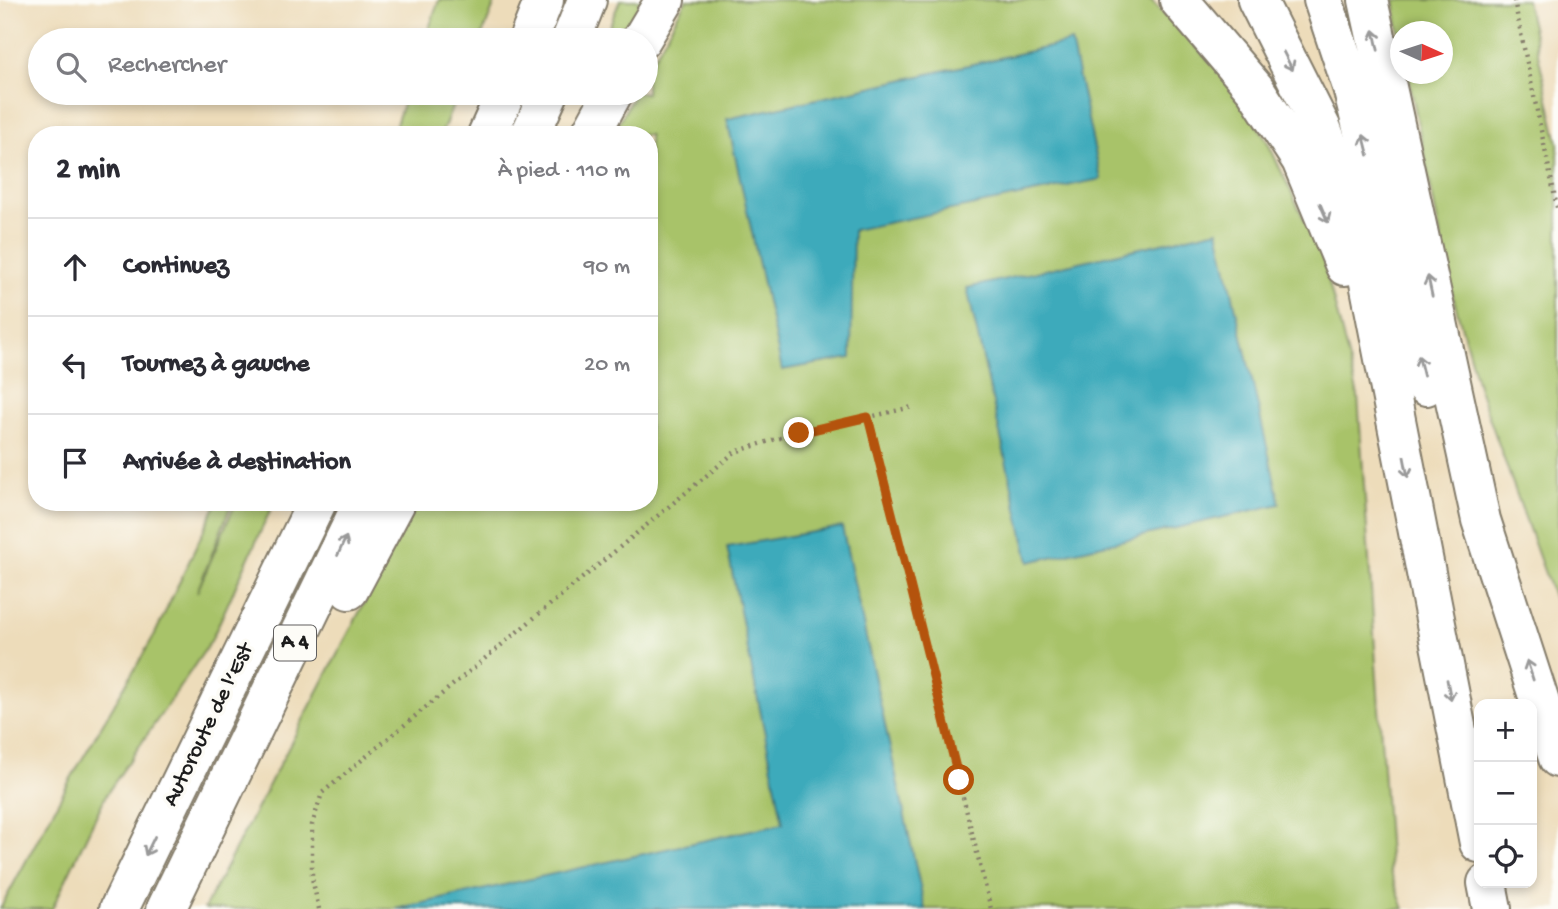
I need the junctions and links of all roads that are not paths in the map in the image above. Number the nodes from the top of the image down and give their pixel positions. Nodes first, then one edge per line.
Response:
1 (544, 0) edge
2 (587, 0) edge
3 (664, 0) edge
4 (1179, 0) edge
5 (1257, 0) edge
6 (1323, 0) edge
7 (1368, 0) edge
8 (533, 28) edge
9 (576, 28) edge
10 (648, 28) edge
11 (501, 105) edge
12 (544, 105) edge
13 (606, 105) edge
14 (491, 126) edge
15 (534, 126) edge
16 (595, 126) edge
17 (1392, 400) junction
18 (313, 511) edge
19 (359, 511) edge
20 (391, 511) edge
21 (1482, 520) junction
22 (1558, 758) edge
23 (227, 784) junction
24 (1475, 825) edge
25 (1488, 888) edge
26 (119, 909) edge
27 (166, 909) edge
28 (1492, 909) edge

1 - 8 highway
2 - 9 highway
3 - 10 highway
4 -> 17 highway
5 -> 17 highway
21 -> 6 highway
21 -> 7 highway
11 - 14 highway
12 - 15 highway
13 - 16 highway
17 -> 24 highway
18 -> 26 highway, Autoroute de l’Est / A 4
23 -> 19 highway, Autoroute de l’Est / A 4
20 - 23 highway
22 -> 21 highway
23 - 27 highway, Autoroute de l’Est / A 4
25 - 28 highway

